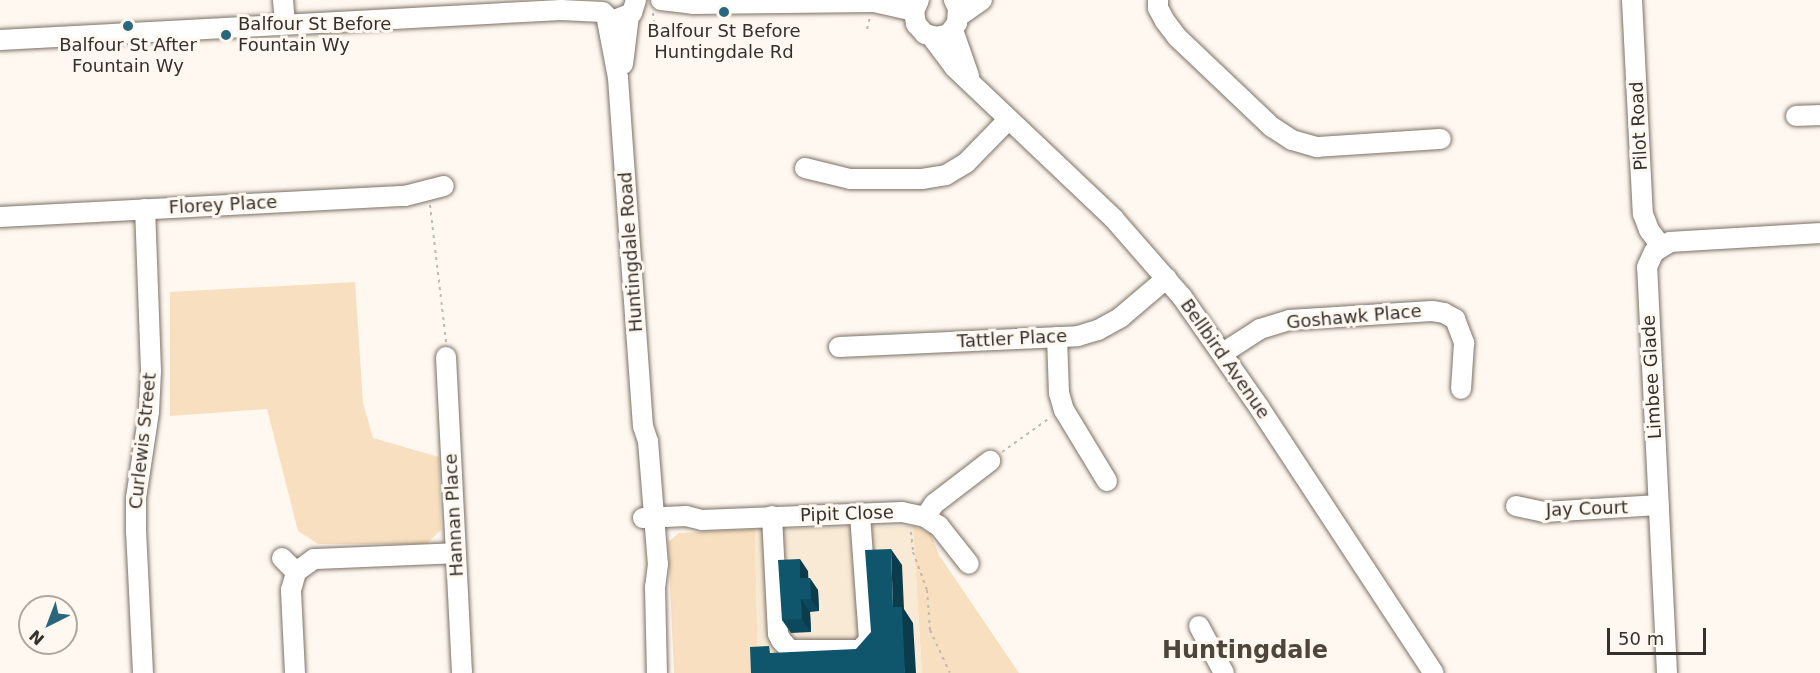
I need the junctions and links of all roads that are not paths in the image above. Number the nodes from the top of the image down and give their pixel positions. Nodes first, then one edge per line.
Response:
1 (283, 0) edge
2 (581, 0) edge
3 (764, 0) edge
4 (982, 0) edge
5 (1158, 0) edge
6 (1632, 0) edge
7 (664, 1) edge
8 (916, 5) edge
9 (603, 9) edge
10 (561, 10) junction
11 (632, 10) edge
12 (955, 15) edge
13 (285, 24) junction
14 (931, 36) junction
15 (0, 40) edge
16 (618, 78) junction
17 (972, 81) junction
18 (1820, 115) edge
19 (1796, 116) dead end
20 (1008, 120) junction
21 (1441, 140) dead end
22 (805, 168) dead end
23 (436, 188) road end
24 (145, 209) junction
25 (0, 217) edge
26 (1820, 233) edge
27 (1661, 246) junction
28 (1167, 278) junction
29 (1057, 337) junction
30 (839, 347) dead end
31 (1223, 353) junction
32 (446, 357) road end
33 (1461, 389) dead end
34 (990, 461) road end
35 (1107, 481) dead end
36 (1659, 505) junction
37 (1516, 506) dead end
38 (860, 513) junction
39 (919, 515) junction
40 (772, 516) junction
41 (649, 525) junction
42 (456, 554) junction
43 (969, 564) dead end
44 (1199, 626) dead end
45 (142, 673) edge
46 (295, 673) edge
47 (462, 673) edge
48 (657, 673) edge
49 (1224, 673) edge
50 (1434, 673) edge
51 (1667, 673) edge

1 - 13 street
2 - 10 street
3 - 7 street
3 - 8 street
4 - 12 street
5 - 21 street
6 - 27 street, Pilot Road
7 - 11 street
8 - 14 street, Bellbird Avenue
9 - 10 street
9 - 11 street
9 - 16 street, Huntingdale Road
10 - 13 street
11 - 16 street, Huntingdale Road
12 - 14 street
12 - 17 street, Bellbird Avenue
13 - 15 street
14 - 17 street, Bellbird Avenue
16 - 41 street, Huntingdale Road
17 - 20 street, Bellbird Avenue
18 - 19 street
20 - 22 street
20 - 28 street, Bellbird Avenue
23 - 24 street, Florey Place
24 - 25 street, Florey Place
24 - 45 street, Curlewis Street
26 - 27 street
27 - 36 street, Limbee Glade
28 - 29 street, Tattler Place
28 - 31 street, Bellbird Avenue
29 - 30 street, Tattler Place
29 - 35 street
31 - 33 street, Goshawk Place
31 - 50 street, Bellbird Avenue
32 - 42 street, Hannan Place
34 - 39 street
36 - 37 street, Jay Court
36 - 51 street, Limbee Glade
38 - 39 street, Pipit Close
38 - 40 street, Pipit Close
38 - 40 street
39 - 43 street
40 - 41 street, Pipit Close
41 - 48 street, Huntingdale Road
42 - 46 street
42 - 47 street, Hannan Place
44 - 49 street

